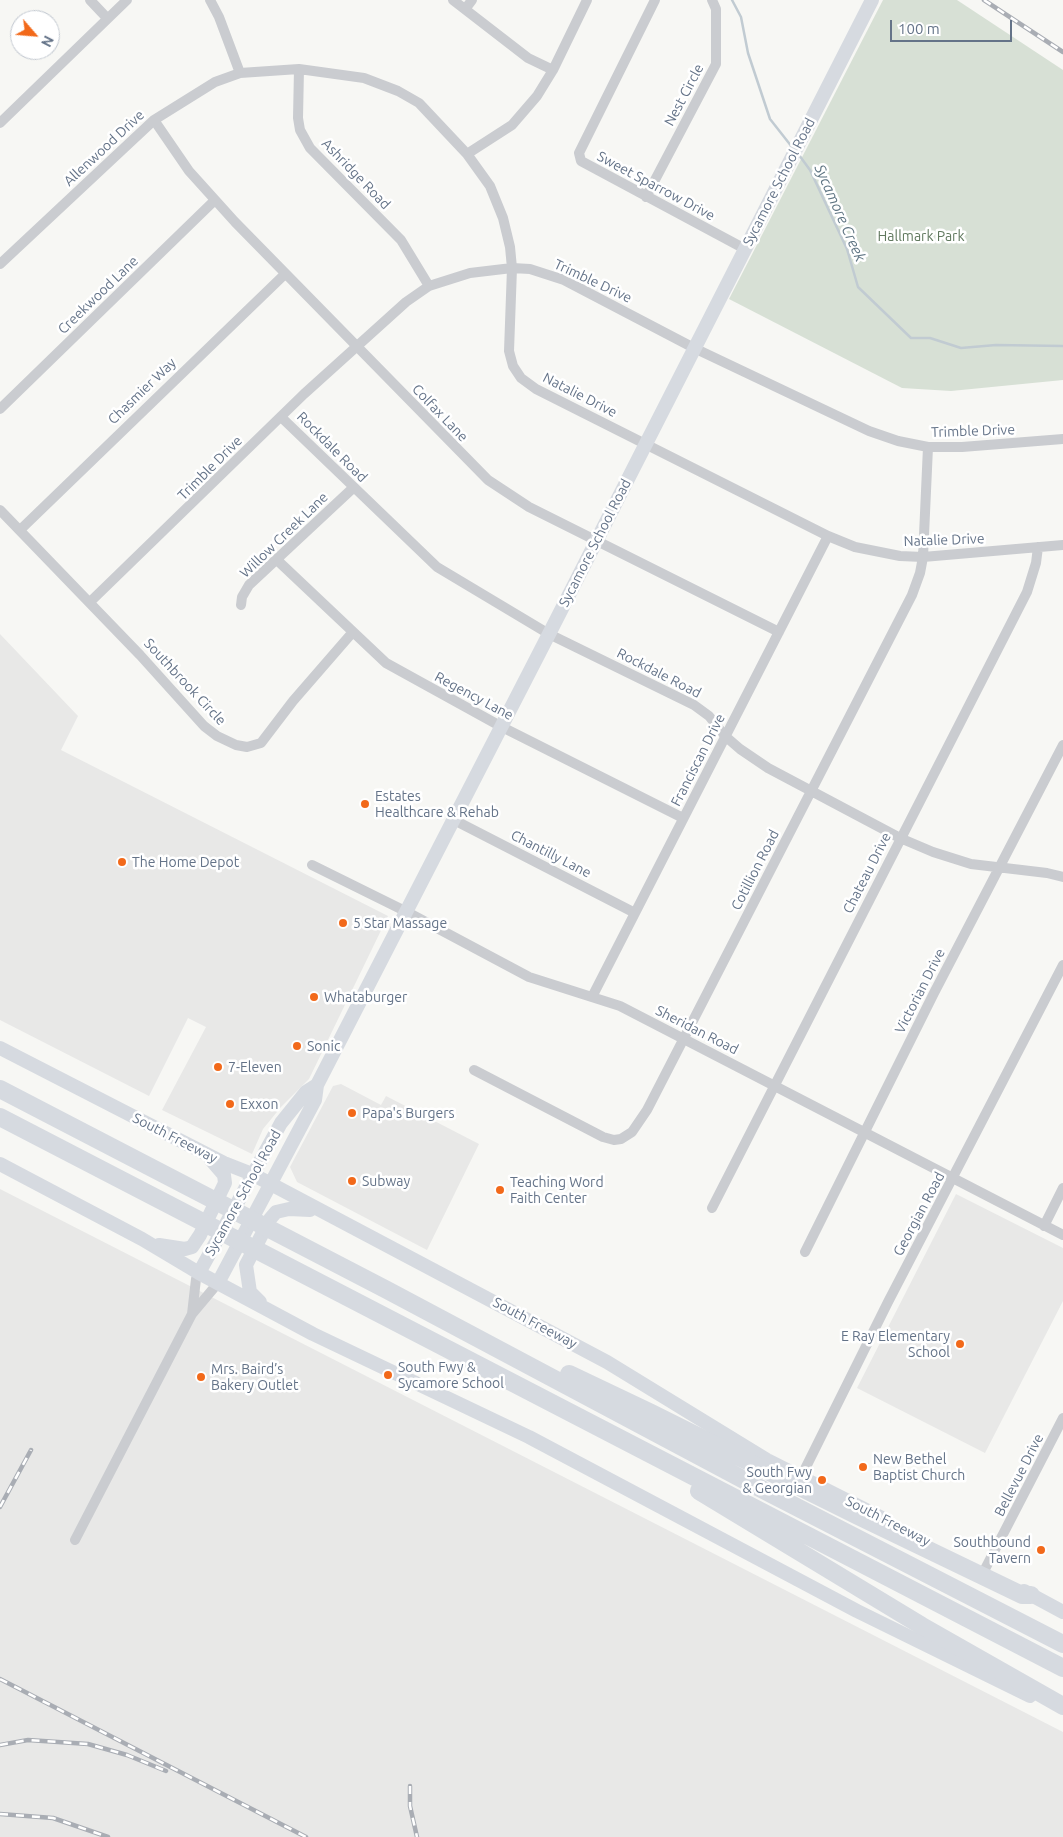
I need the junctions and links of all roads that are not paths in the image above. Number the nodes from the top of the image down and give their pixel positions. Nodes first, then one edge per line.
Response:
1 (90, 0) edge
2 (127, 0) edge
3 (210, 0) edge
4 (453, 0) edge
5 (587, 0) edge
6 (655, 0) edge
7 (712, 0) edge
8 (872, 0) edge
9 (469, 4) edge
10 (107, 18) junction
11 (299, 69) junction
12 (553, 70) junction
13 (240, 73) junction
14 (154, 120) junction
15 (0, 123) edge
16 (467, 154) junction
17 (646, 197) junction
18 (215, 200) junction
19 (745, 249) junction
20 (0, 264) edge
21 (512, 268) junction
22 (285, 274) junction
23 (430, 286) junction
24 (356, 347) junction
25 (694, 348) junction
26 (0, 409) edge
27 (281, 417) junction
28 (1063, 439) edge
29 (646, 443) junction
30 (928, 447) junction
31 (353, 488) junction
32 (0, 510) edge
33 (20, 530) junction
34 (828, 536) junction
35 (597, 540) junction
36 (1063, 545) edge
37 (1038, 547) junction
38 (923, 558) junction
39 (277, 560) junction
40 (90, 602) junction
41 (241, 605) dead end
42 (779, 632) junction
43 (352, 633) junction
44 (549, 634) junction
45 (502, 727) junction
46 (726, 736) junction
47 (1062, 748) edge
48 (811, 791) junction
49 (683, 818) junction
50 (454, 820) junction
51 (900, 838) junction
52 (312, 864) dead end
53 (999, 868) junction
54 (1063, 877) edge
55 (407, 912) junction
56 (635, 913) junction
57 (1063, 965) edge
58 (592, 998) junction
59 (684, 1039) junction
60 (0, 1048) edge
61 (474, 1070) dead end
62 (317, 1085) junction
63 (773, 1085) junction
64 (0, 1089) edge
65 (0, 1117) edge
66 (864, 1132) junction
67 (206, 1154) junction
68 (0, 1164) edge
69 (252, 1174) junction
70 (953, 1179) junction
71 (270, 1184) junction
72 (1063, 1188) edge
73 (712, 1208) dead end
74 (321, 1212) junction
75 (1044, 1226) junction
76 (1063, 1235) edge
77 (142, 1239) junction
78 (806, 1252) dead end
79 (199, 1274) junction
80 (218, 1283) junction
81 (270, 1312) junction
82 (192, 1314) junction
83 (429, 1314) junction
84 (1063, 1420) edge
85 (637, 1448) junction
86 (801, 1477) junction
87 (75, 1540) dead end
88 (984, 1571) junction
89 (1031, 1595) junction
90 (1063, 1612) edge
91 (1063, 1644) edge
92 (1063, 1668) edge
93 (1063, 1706) edge
94 (1063, 1712) edge

1 - 10 street
2 - 10 street
3 - 13 street
4 - 9 street
5 - 12 street
6 - 17 street, Sweet Sparrow Drive
7 - 17 street, Nest Circle
8 - 19 main road, Sycamore School Road
9 - 12 street
10 - 15 street
11 - 13 street, Natalie Drive
11 - 16 street, Natalie Drive
11 - 23 street, Ashridge Road
12 - 16 street
13 - 14 street, Allenwood Drive
14 - 18 street, Colfax Lane
14 - 20 street, Allenwood Drive
16 - 21 street, Natalie Drive
17 - 19 street, Sweet Sparrow Drive
18 - 22 street, Colfax Lane
18 - 26 street, Creekwood Lane
19 - 25 main road, Sycamore School Road
21 - 23 street, Trimble Drive
21 - 25 street, Trimble Drive
21 - 29 street, Natalie Drive
22 - 24 street, Colfax Lane
22 - 33 street, Chasmier Way
23 - 24 street, Trimble Drive
24 - 27 street, Trimble Drive
24 - 35 street, Colfax Lane
25 - 29 main road, Sycamore School Road
25 - 30 street, Trimble Drive
27 - 31 street, Rockdale Road
27 - 40 street, Trimble Drive
28 - 30 street, Trimble Drive
29 - 34 street, Natalie Drive
29 - 35 main road, Sycamore School Road
30 - 38 street, Cotillion Road
31 - 39 street, Willow Creek Lane
31 - 44 street, Rockdale Road
32 - 33 street, Southbrook Circle
33 - 40 street, Southbrook Circle
34 - 38 street, Natalie Drive
34 - 42 street, Franciscan Drive
35 - 42 street, Colfax Lane
35 - 44 main road, Sycamore School Road
36 - 37 street, Natalie Drive
37 - 38 street, Natalie Drive
37 - 51 street, Chateau Drive
38 - 48 street, Cotillion Road
39 - 41 street, Willow Creek Lane
39 - 43 street, Regency Lane
40 - 43 street, Southbrook Circle
42 - 46 street, Franciscan Drive
43 - 45 street, Regency Lane
44 - 45 main road, Sycamore School Road
44 - 46 street, Rockdale Road
45 - 49 street, Regency Lane
45 - 50 main road, Sycamore School Road
46 - 48 street, Rockdale Road
46 - 49 street, Franciscan Drive
47 - 53 street, Victorian Drive
48 - 51 street, Rockdale Road
48 - 59 street, Cotillion Road
49 - 56 street, Franciscan Drive
50 - 55 main road, Sycamore School Road
50 - 56 street, Chantilly Lane
51 - 53 street, Rockdale Road
51 - 63 street, Chateau Drive
52 - 55 street, Sheridan Road
53 - 54 street, Rockdale Road
53 - 66 street, Victorian Drive
55 - 58 street, Sheridan Road
55 - 62 main road, Sycamore School Road
56 - 58 street, Franciscan Drive
57 - 70 street, Georgian Road
58 - 59 street, Sheridan Road
59 - 61 street, Cotillion Road
59 - 63 street, Sheridan Road
60 - 67 main road, South Freeway
62 - 69 main road, Sycamore School Road
62 - 71 main road, Sycamore School Road
63 - 66 street, Sheridan Road
63 - 73 street, Chateau Drive
64 - 83 highway
65 - 85 highway
66 - 70 street, Sheridan Road
66 - 78 street, Victorian Drive
67 - 69 main road, South Freeway
67 - 77 main road
68 - 77 main road
69 - 71 main road, South Freeway
69 - 79 main road, Sycamore School Road
70 - 75 street, Sheridan Road
70 - 86 street, Georgian Road
71 - 74 main road, South Freeway
71 - 80 main road, Sycamore School Road
72 - 75 street
74 - 81 main road
74 - 86 main road, South Freeway
75 - 76 street, Sheridan Road
77 - 79 main road
79 - 80 main road
79 - 82 street, Sycamore School Road
80 - 81 main road
80 - 82 street, Sycamore School Road
81 - 94 main road
82 - 87 street, Sycamore School Road
83 - 89 highway
83 - 91 highway
84 - 88 street, Bellevue Drive
85 - 92 highway
85 - 93 highway
86 - 88 main road, South Freeway
88 - 89 main road, South Freeway
89 - 90 main road, South Freeway

